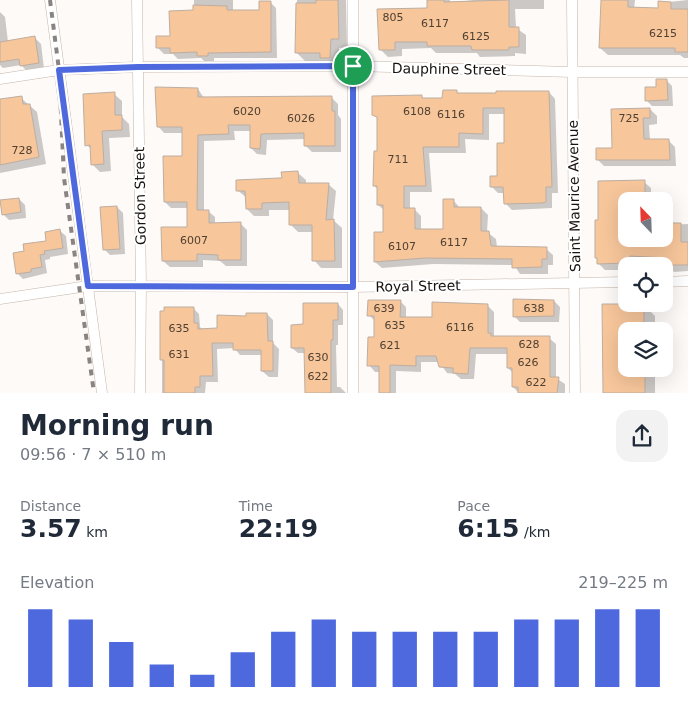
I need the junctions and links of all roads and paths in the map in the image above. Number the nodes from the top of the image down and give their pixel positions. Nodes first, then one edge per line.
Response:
1 (50, 0) edge
2 (136, 0) edge
3 (352, 0) edge
4 (572, 0) edge
5 (353, 66) junction
6 (138, 67) junction
7 (59, 70) junction
8 (572, 72) junction
9 (688, 72) edge
10 (0, 80) edge
11 (576, 282) junction
12 (618, 282) edge
13 (673, 282) edge
14 (688, 282) edge
15 (141, 285) junction
16 (88, 286) junction
17 (353, 287) junction
18 (0, 299) edge
19 (102, 393) edge
20 (140, 393) edge
21 (353, 393) edge
22 (575, 393) edge

1 - 7 street
2 - 6 street, Gordon Street
3 - 5 street
4 - 8 street, Saint Maurice Avenue
5 - 6 street, Dauphine Street
5 - 8 street, Dauphine Street
5 - 17 street
6 - 7 street, Dauphine Street
6 - 15 street, Gordon Street
7 - 10 street, Dauphine Street
7 - 16 street
8 - 9 street, Dauphine Street
8 - 11 street, Saint Maurice Avenue
11 - 12 street, Royal Street
11 - 17 street, Royal Street
11 - 22 street, Saint Maurice Avenue
13 - 14 street
15 - 16 street, Royal Street
15 - 17 street, Royal Street
15 - 20 street, Gordon Street
16 - 18 street, Royal Street
16 - 19 street
17 - 21 street

